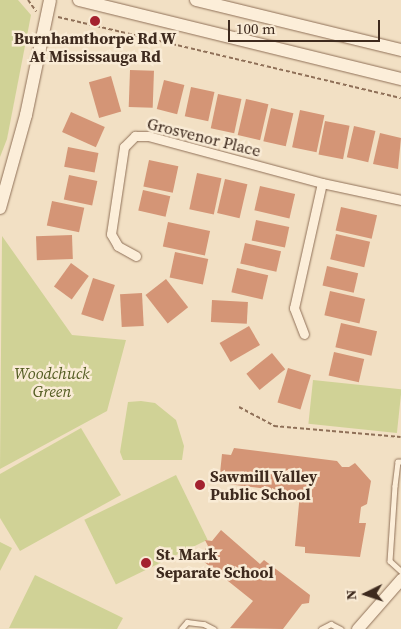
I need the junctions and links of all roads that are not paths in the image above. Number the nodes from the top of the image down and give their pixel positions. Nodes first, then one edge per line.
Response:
1 (50, 0) edge
2 (79, 0) edge
3 (196, 0) edge
4 (401, 50) edge
5 (401, 78) edge
6 (322, 184) junction
7 (401, 200) edge
8 (0, 208) edge
9 (136, 256) dead end
10 (304, 334) dead end
11 (401, 462) edge
12 (401, 571) edge
13 (401, 579) edge
14 (181, 629) edge
15 (214, 629) edge
16 (321, 629) edge
17 (341, 629) edge
18 (357, 629) edge

1 - 8 main road
2 - 5 main road
3 - 4 main road
6 - 7 street, Grosvenor Place
6 - 9 street, Grosvenor Place
6 - 10 street
11 - 12 lane
13 - 18 street
14 - 15 lane
16 - 17 lane

